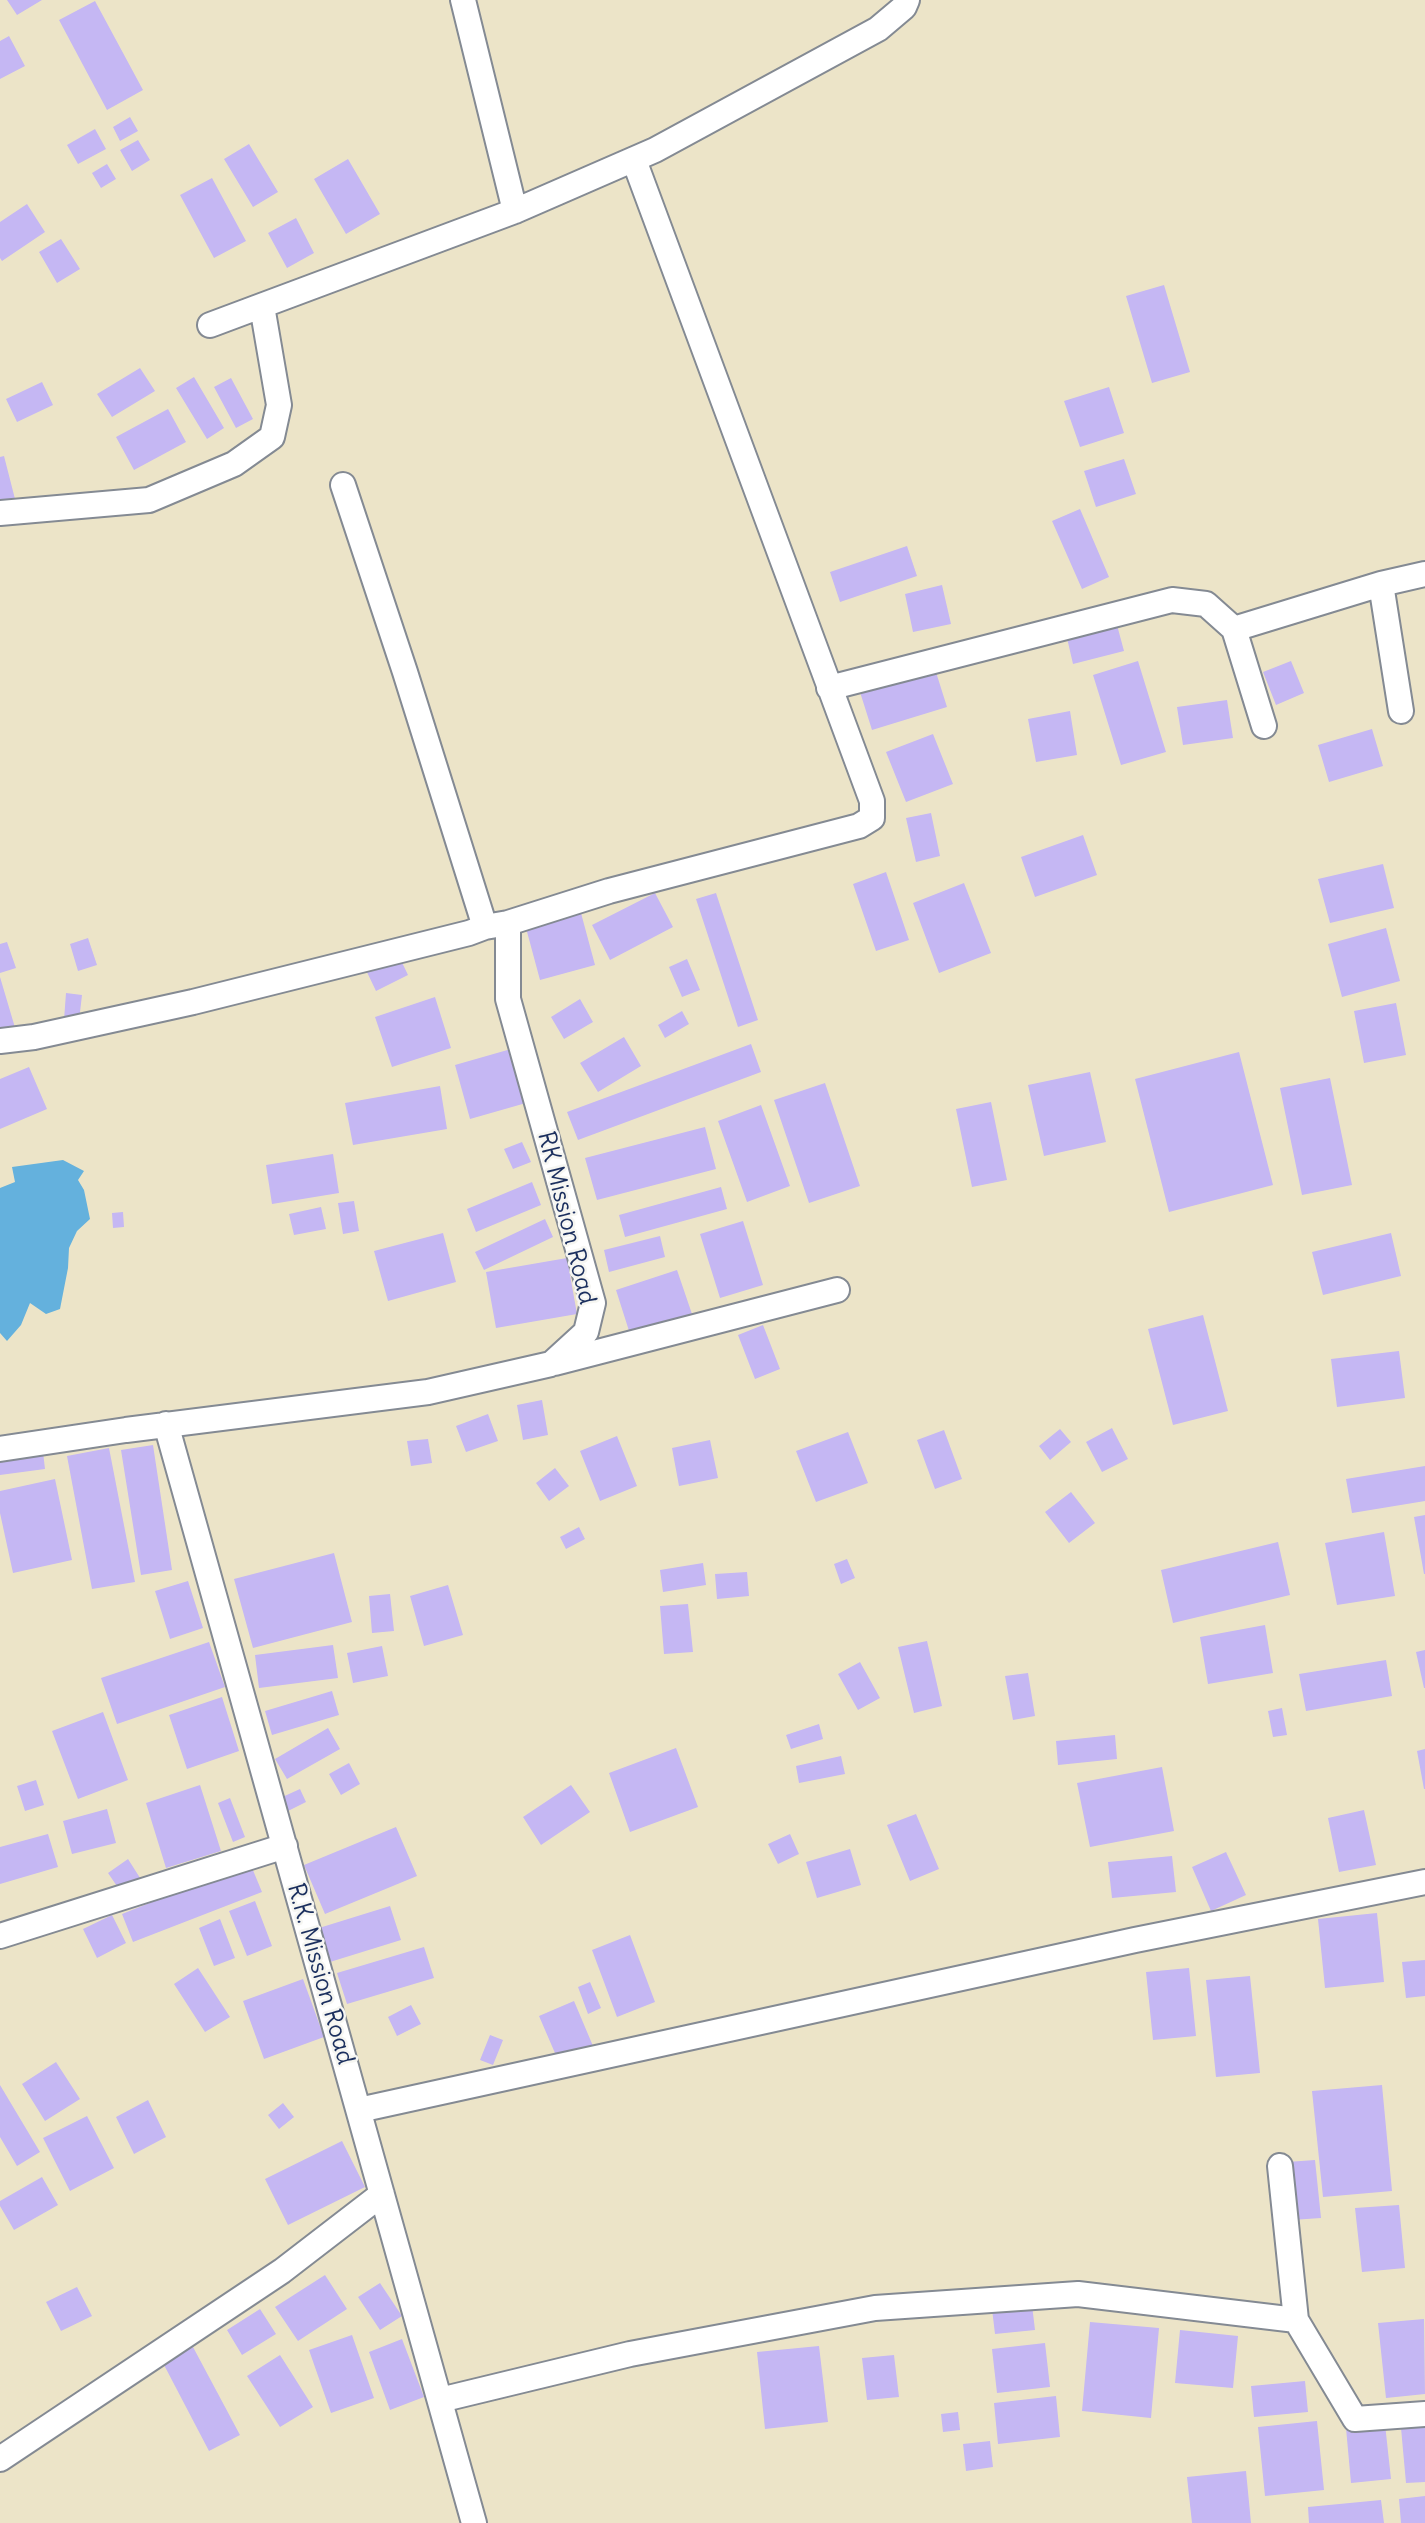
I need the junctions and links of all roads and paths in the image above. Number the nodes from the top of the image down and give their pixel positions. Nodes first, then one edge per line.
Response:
1 (463, 0) edge
2 (907, 0) edge
3 (634, 160) junction
4 (515, 211) junction
5 (262, 306) junction
6 (209, 325) dead end
7 (343, 485) dead end
8 (0, 513) edge
9 (1425, 574) edge
10 (1381, 584) junction
11 (1234, 629) junction
12 (829, 688) junction
13 (1401, 711) dead end
14 (1264, 726) dead end
15 (497, 925) junction
16 (0, 1041) edge
17 (837, 1290) dead end
18 (551, 1364) junction
19 (166, 1424) junction
20 (0, 1449) edge
21 (285, 1846) junction
22 (1425, 1882) edge
23 (0, 1936) edge
24 (359, 2110) junction
25 (1280, 2166) dead end
26 (382, 2194) junction
27 (1296, 2320) junction
28 (440, 2400) junction
29 (1425, 2414) edge
30 (0, 2459) edge
31 (474, 2523) edge

1 - 4 street
2 - 3 street
3 - 4 street
3 - 12 street
4 - 5 street
5 - 6 street
5 - 8 street
7 - 15 street, RK Mission Road
9 - 10 street
10 - 11 street
10 - 13 street
11 - 12 street
11 - 14 street
12 - 15 street
15 - 16 street
15 - 18 street, RK Mission Road
17 - 18 street
18 - 19 street, RK Mission Road
19 - 20 street, RK Mission Road
19 - 21 street, R.K. Mission Road
21 - 23 street
21 - 24 street, R.K. Mission Road
22 - 24 street
24 - 26 street, R.K. Mission Road
25 - 27 street
26 - 28 street, R.K. Mission Road
26 - 30 street
27 - 28 street
27 - 29 street
28 - 31 street, R.K. Mission Road

